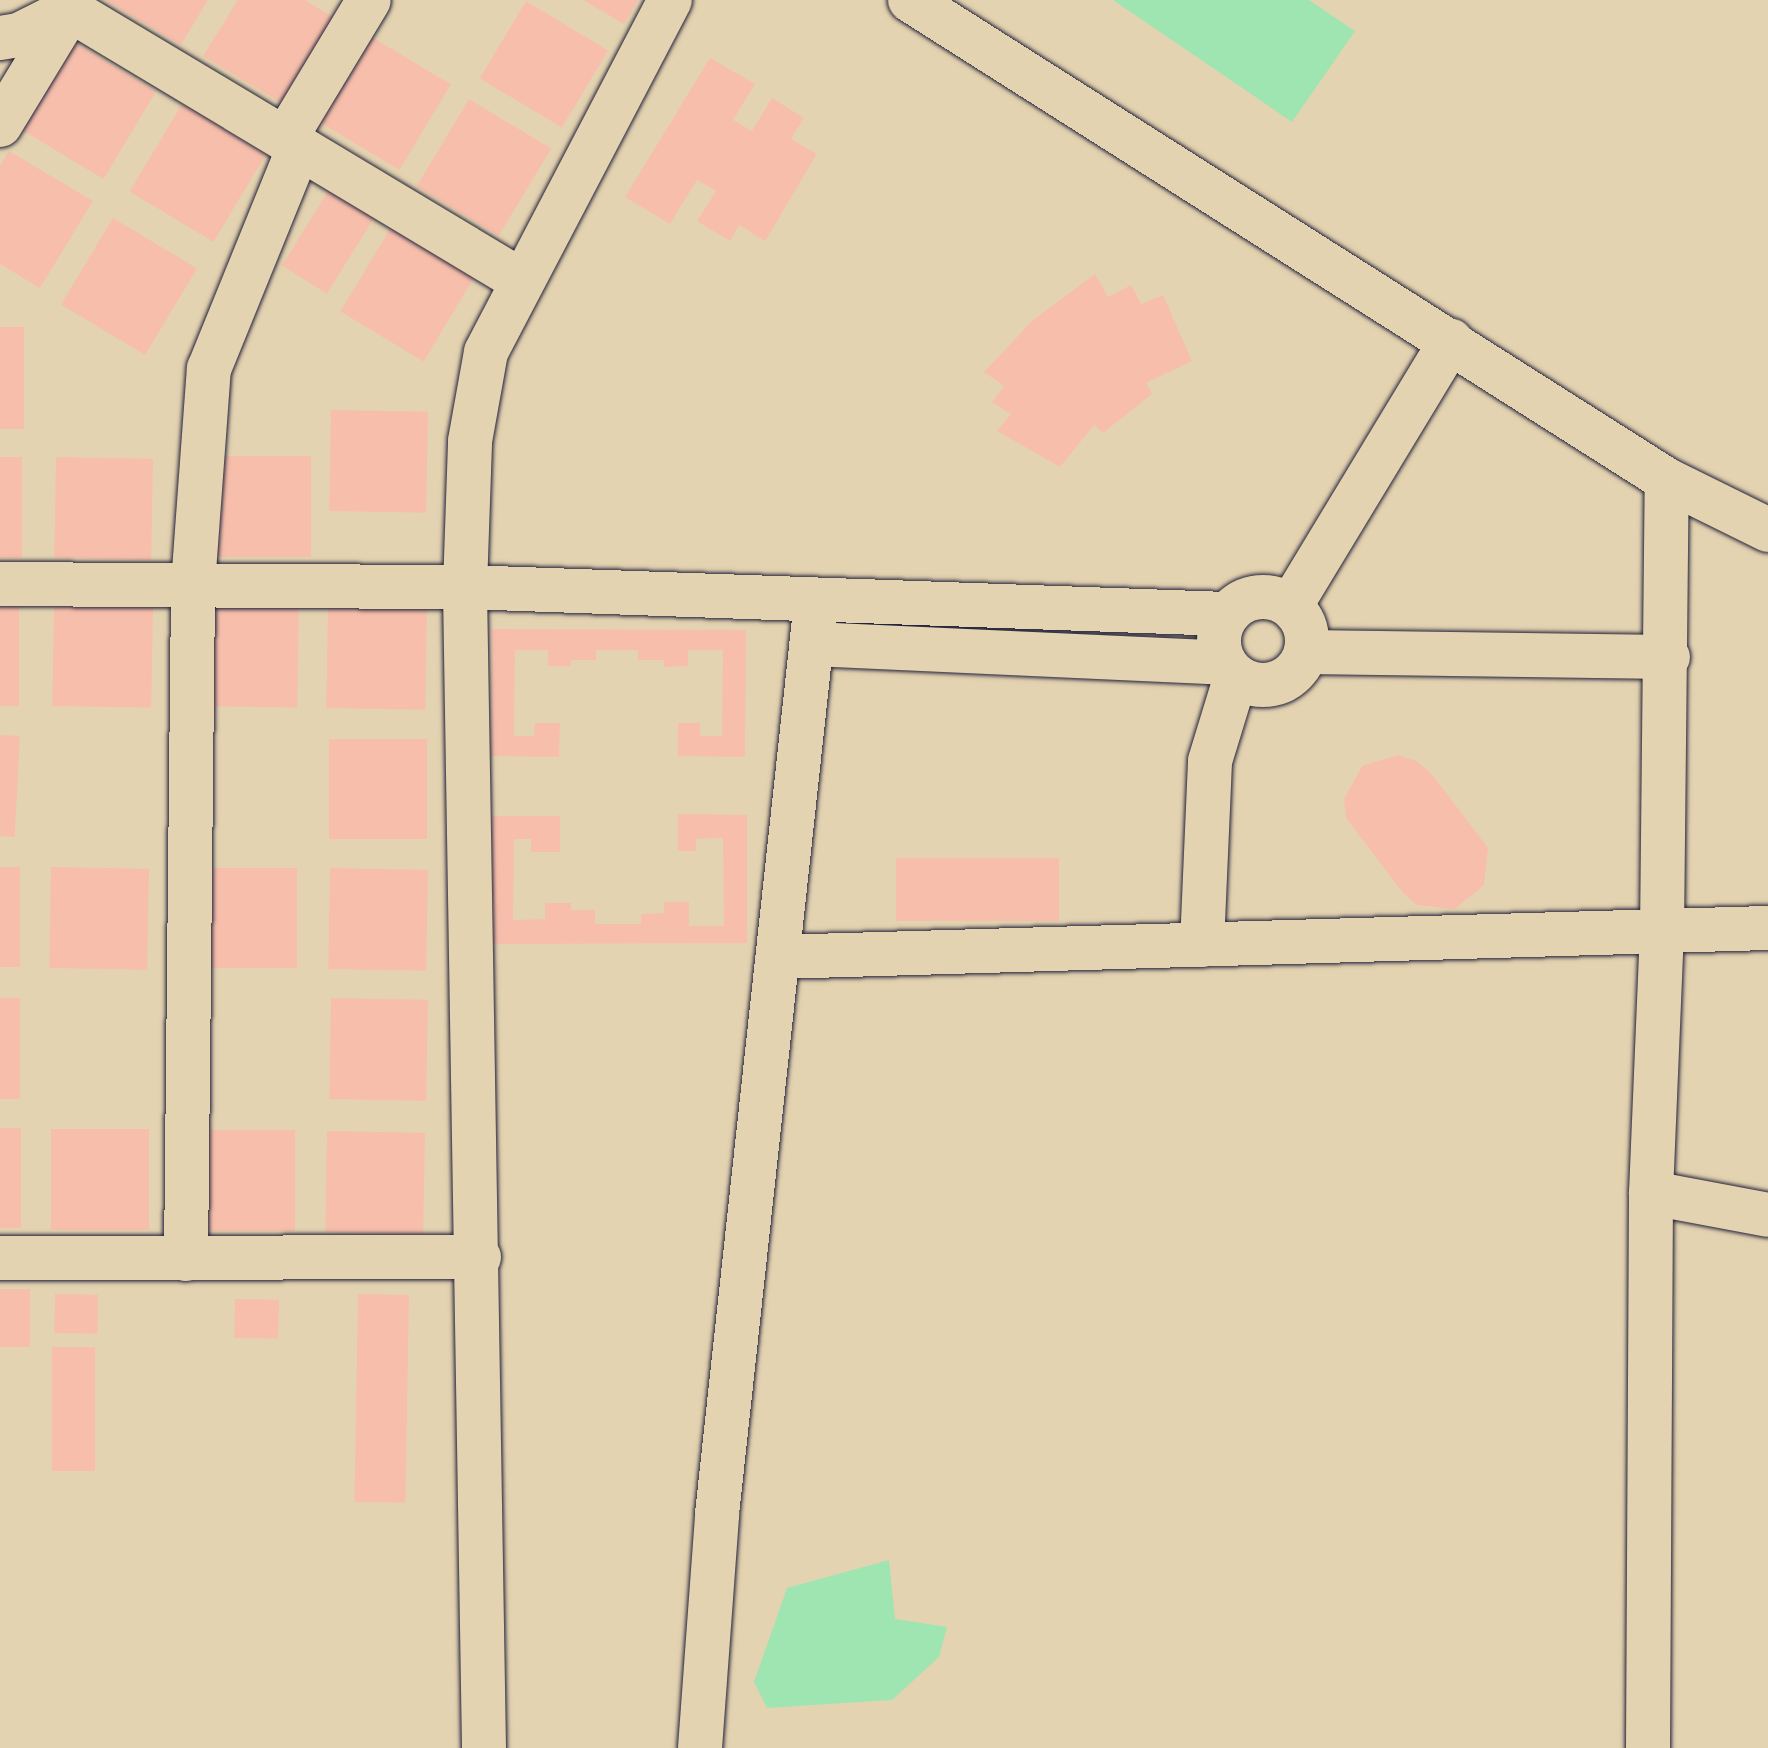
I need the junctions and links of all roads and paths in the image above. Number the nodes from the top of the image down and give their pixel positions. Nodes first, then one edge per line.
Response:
1 (369, 0) edge
2 (670, 0) edge
3 (910, 0) edge
4 (73, 5) edge
5 (0, 38) edge
6 (0, 125) edge
7 (292, 143) junction
8 (522, 281) junction
9 (1451, 341) junction
10 (1667, 480) junction
11 (1768, 530) edge
12 (0, 584) edge
13 (193, 585) junction
14 (465, 587) junction
15 (1291, 605) junction
16 (1228, 614) junction
17 (814, 622) junction
18 (1306, 652) junction
19 (1668, 657) junction
20 (1230, 670) junction
21 (1768, 928) edge
22 (1662, 933) junction
23 (1202, 945) junction
24 (778, 957) junction
25 (1651, 1193) junction
26 (1768, 1215) edge
27 (479, 1257) junction
28 (0, 1258) edge
29 (186, 1259) junction
30 (484, 1748) edge
31 (700, 1748) edge
32 (1648, 1748) edge

1 - 7 street
2 - 8 street
3 - 9 street
4 - 5 street
4 - 6 street
4 - 7 street
7 - 8 street
7 - 13 street
8 - 14 street
9 - 10 street
9 - 15 street
10 - 11 street
10 - 19 street
12 - 13 street
13 - 14 street
13 - 29 street
14 - 17 street
14 - 27 street
15 - 16 street
15 - 18 street
16 - 17 street
16 - 20 street
17 - 20 street
17 - 24 street
18 - 19 street
18 - 20 street
19 - 22 street
20 - 23 street
21 - 22 street
22 - 23 street
22 - 25 street
23 - 24 street
24 - 31 street
25 - 26 street
25 - 32 street
27 - 29 street
27 - 30 street
28 - 29 street

